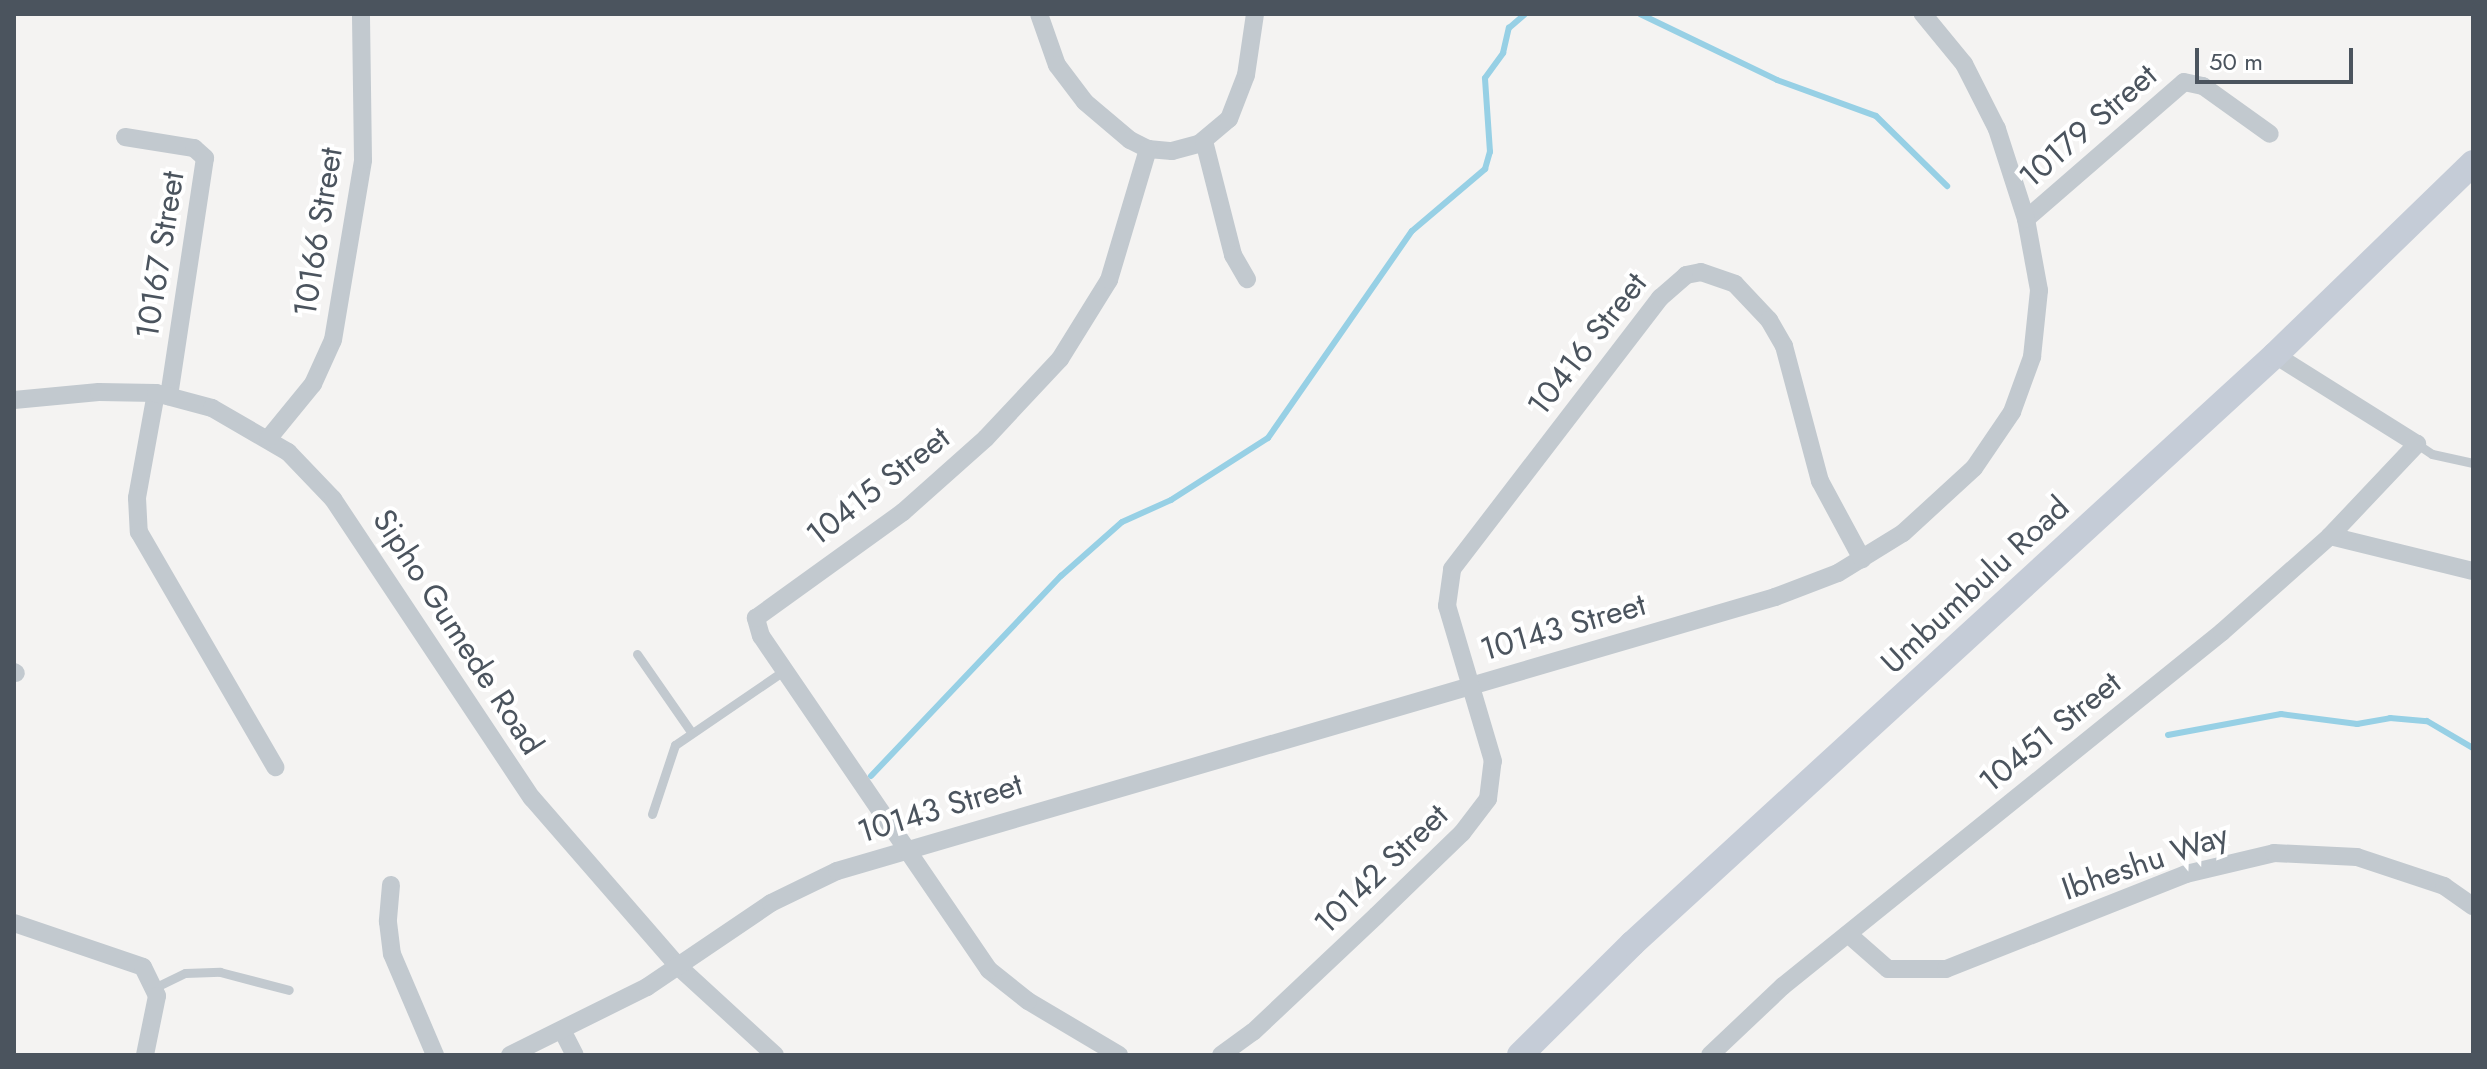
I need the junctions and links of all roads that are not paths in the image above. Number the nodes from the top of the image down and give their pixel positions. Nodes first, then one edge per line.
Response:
1 (361, 14) edge
2 (1039, 14) edge
3 (1255, 14) edge
4 (1923, 14) edge
5 (2270, 134) dead end
6 (125, 137) dead end
7 (1204, 141) junction
8 (1148, 149) junction
9 (2473, 163) edge
10 (2026, 219) junction
11 (1247, 279) dead end
12 (2275, 355) junction
13 (162, 395) junction
14 (14, 400) edge
15 (268, 439) junction
16 (2417, 444) junction
17 (2473, 463) edge
18 (2330, 536) junction
19 (1862, 559) junction
20 (2473, 571) edge
21 (637, 654) dead end
22 (785, 670) junction
23 (1468, 686) junction
24 (692, 733) junction
25 (275, 767) dead end
26 (652, 814) dead end
27 (907, 847) junction
28 (391, 885) dead end
29 (2473, 906) edge
30 (14, 923) edge
31 (1848, 934) junction
32 (680, 968) junction
33 (156, 987) junction
34 (289, 990) dead end
35 (562, 1030) junction
36 (145, 1055) edge
37 (435, 1055) edge
38 (510, 1055) edge
39 (575, 1055) edge
40 (775, 1055) edge
41 (1119, 1055) edge
42 (1221, 1055) edge
43 (1520, 1055) edge
44 (1710, 1055) edge

1 - 15 street, 10166 Street
2 - 8 street
3 - 7 street
4 - 10 street, 10143 Street
5 - 10 street, 10179 Street
6 - 13 street, 10167 Street
7 - 8 street
7 - 11 street
8 - 22 street, 10415 Street
9 - 12 main road, Umbumbulu Road
10 - 19 street, 10143 Street
12 - 16 street
12 - 43 main road, Umbumbulu Road
13 - 14 street, Sipho Gumede Road
13 - 15 street, Sipho Gumede Road
13 - 25 street
15 - 32 street, Sipho Gumede Road
16 - 17 lane
16 - 18 street, 10451 Street
18 - 20 street
18 - 31 street, 10451 Street
19 - 23 street, 10143 Street
19 - 23 street, 10416 Street
21 - 24 lane
22 - 24 lane
22 - 27 street, 10415 Street
23 - 27 street, 10143 Street
23 - 42 street, 10142 Street
24 - 26 lane
27 - 32 street, 10143 Street
27 - 41 street
28 - 37 street
29 - 31 street, Ibheshu Way
30 - 33 street
31 - 44 street, 10451 Street
32 - 35 street, 10143 Street
32 - 40 street, Sipho Gumede Road
33 - 34 lane
33 - 36 street
35 - 38 street, 10143 Street
35 - 39 street

